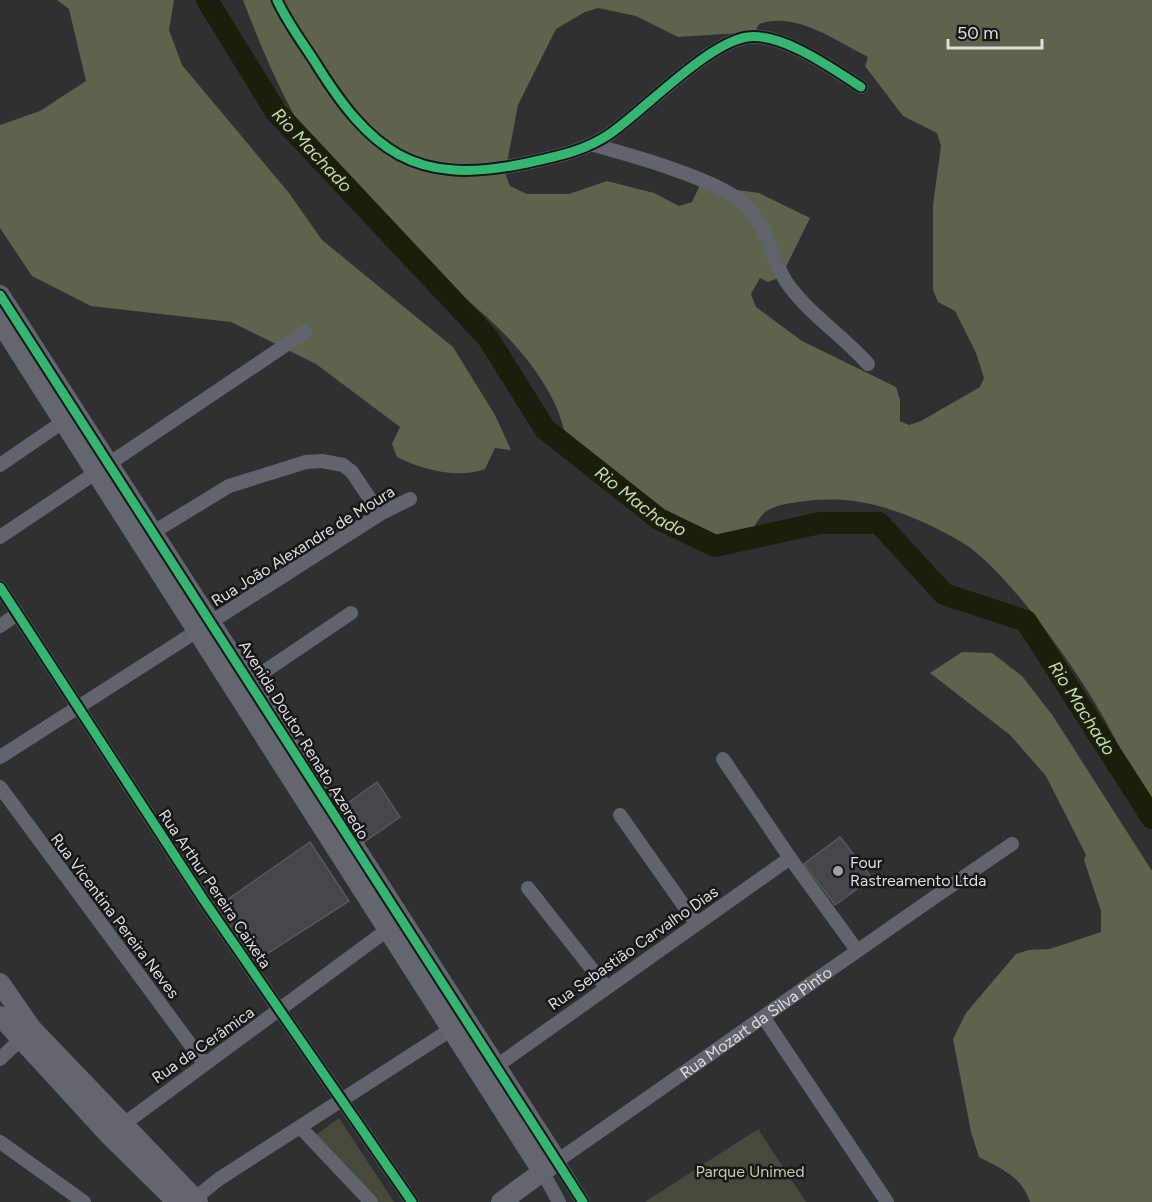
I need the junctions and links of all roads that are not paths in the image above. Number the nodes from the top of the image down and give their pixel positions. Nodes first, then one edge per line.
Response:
1 (277, 0) edge
2 (861, 87) dead end
3 (594, 145) junction
4 (0, 295) edge
5 (0, 322) edge
6 (305, 332) dead end
7 (868, 364) dead end
8 (41, 371) junction
9 (69, 418) junction
10 (0, 465) edge
11 (102, 469) junction
12 (410, 499) dead end
13 (380, 514) junction
14 (147, 536) junction
15 (0, 537) edge
16 (0, 587) edge
17 (351, 613) dead end
18 (17, 614) junction
19 (0, 626) edge
20 (205, 627) junction
21 (243, 686) junction
22 (78, 709) junction
23 (0, 757) edge
24 (723, 759) dead end
25 (0, 787) edge
26 (620, 815) dead end
27 (1012, 844) dead end
28 (790, 858) junction
29 (528, 888) dead end
30 (696, 923) junction
31 (396, 924) junction
32 (856, 949) junction
33 (0, 983) edge
34 (606, 987) junction
35 (279, 1011) junction
36 (0, 1016) edge
37 (764, 1018) junction
38 (458, 1025) junction
39 (25, 1034) junction
40 (0, 1059) edge
41 (204, 1064) junction
42 (489, 1072) junction
43 (340, 1101) junction
44 (301, 1128) junction
45 (116, 1130) junction
46 (0, 1142) edge
47 (550, 1166) junction
48 (191, 1201) edge
49 (579, 1201) edge
50 (84, 1202) edge
51 (371, 1202) edge
52 (412, 1202) edge
53 (501, 1202) edge
54 (559, 1202) edge
55 (887, 1202) edge

1 - 3 street
2 - 3 street
3 - 7 street
4 - 8 street, Avenida Doutor Renato Azeredo
5 - 8 street, Avenida Doutor Renato Azeredo
6 - 11 street
8 - 9 street, Avenida Doutor Renato Azeredo
9 - 10 street
9 - 11 street, Avenida Doutor Renato Azeredo
11 - 14 street, Avenida Doutor Renato Azeredo
11 - 15 street
12 - 13 street, Rua João Alexandre de Moura
13 - 14 street
13 - 20 street, Rua João Alexandre de Moura
14 - 20 street, Avenida Doutor Renato Azeredo
16 - 18 street, Rua Arthur Pereira Caixeta
17 - 21 street
18 - 19 street
18 - 22 street, Rua Arthur Pereira Caixeta
20 - 21 street, Avenida Doutor Renato Azeredo
20 - 22 street, Rua João Alexandre de Moura
21 - 31 street, Avenida Doutor Renato Azeredo
22 - 23 street, Rua João Alexandre de Moura
22 - 35 street, Rua Arthur Pereira Caixeta
24 - 28 street
25 - 41 street, Rua Vicentina Pereira Neves
26 - 30 street
27 - 32 street, Rua Mozart da Silva Pinto
28 - 30 street, Rua Sebastião Carvalho Dias
28 - 32 street
29 - 34 street
30 - 34 street, Rua Sebastião Carvalho Dias
31 - 35 street, Rua da Cerâmica
31 - 38 street, Avenida Doutor Renato Azeredo
32 - 37 street, Rua Mozart da Silva Pinto
33 - 39 street
34 - 42 street, Rua Sebastião Carvalho Dias
35 - 41 street, Rua da Cerâmica
35 - 43 street, Rua Arthur Pereira Caixeta
36 - 39 street
37 - 47 street, Rua Mozart da Silva Pinto
37 - 55 street
38 - 42 street, Avenida Doutor Renato Azeredo
38 - 43 street
39 - 40 street
39 - 45 street
41 - 45 street, Rua da Cerâmica
42 - 47 street, Avenida Doutor Renato Azeredo
43 - 44 street
43 - 52 street, Rua Arthur Pereira Caixeta
44 - 48 street
44 - 51 street
45 - 48 street
46 - 50 street
47 - 49 street, Avenida Doutor Renato Azeredo
47 - 53 street, Rua Mozart da Silva Pinto
47 - 54 street, Avenida Doutor Renato Azeredo

